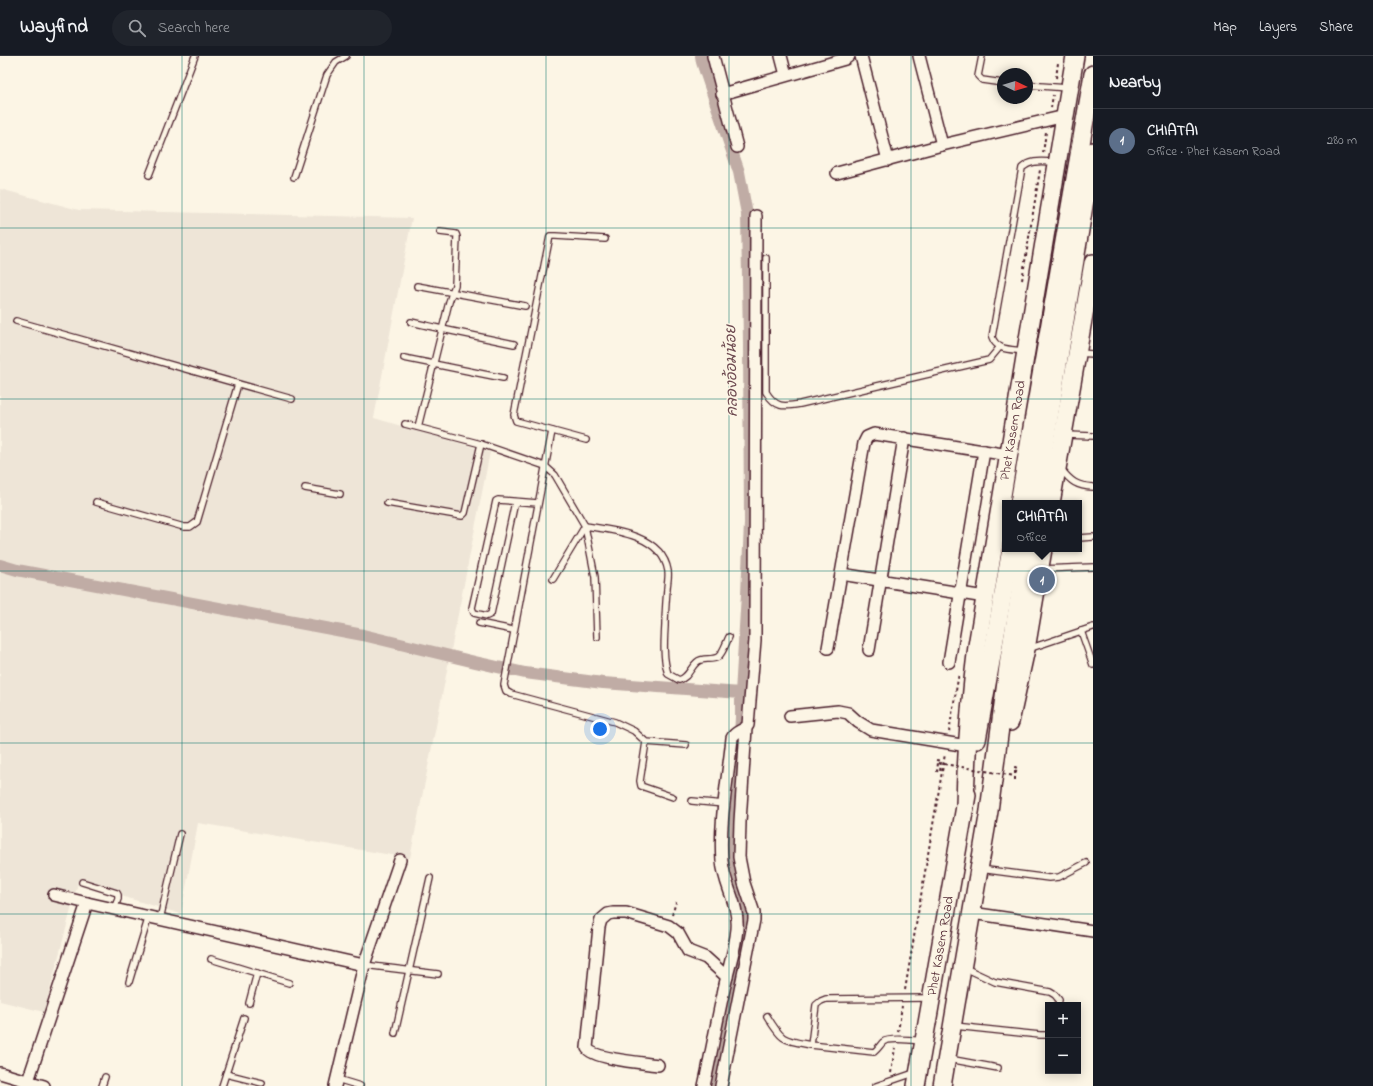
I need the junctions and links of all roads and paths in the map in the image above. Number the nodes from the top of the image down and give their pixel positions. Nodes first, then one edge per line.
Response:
1 (194, 56) edge
2 (343, 56) edge
3 (714, 56) edge
4 (780, 56) edge
5 (860, 56) edge
6 (919, 56) edge
7 (982, 56) edge
8 (1075, 56) edge
9 (846, 57) edge
10 (1093, 74) edge
11 (786, 75) junction
12 (997, 82) edge
13 (1033, 85) edge
14 (1070, 88) junction
15 (722, 94) junction
16 (1065, 116) junction
17 (942, 145) junction
18 (737, 147) dead end
19 (1093, 151) edge
20 (888, 160) junction
21 (1057, 162) junction
22 (837, 173) dead end
23 (149, 175) dead end
24 (294, 177) dead end
25 (756, 216) dead end
26 (440, 232) dead end
27 (605, 239) dead end
28 (766, 258) dead end
29 (1093, 263) edge
30 (417, 286) dead end
31 (453, 293) junction
32 (525, 306) dead end
33 (16, 321) dead end
34 (411, 322) dead end
35 (442, 330) junction
36 (514, 344) dead end
37 (999, 348) junction
38 (1026, 352) junction
39 (1085, 354) edge
40 (404, 358) dead end
41 (434, 364) junction
42 (503, 378) dead end
43 (238, 384) junction
44 (292, 399) dead end
45 (405, 424) dead end
46 (418, 427) junction
47 (552, 431) junction
48 (1062, 434) junction
49 (1093, 436) edge
50 (904, 438) junction
51 (586, 440) dead end
52 (481, 444) junction
53 (984, 451) junction
54 (1009, 455) junction
55 (1057, 464) junction
56 (545, 466) junction
57 (1093, 487) edge
58 (305, 488) dead end
59 (340, 494) dead end
60 (1020, 500) edge
61 (1035, 500) edge
62 (1051, 500) edge
63 (96, 502) dead end
64 (515, 502) junction
65 (387, 503) dead end
66 (538, 503) junction
67 (585, 526) junction
68 (1093, 537) edge
69 (1082, 538) edge
70 (1009, 552) edge
71 (1027, 552) edge
72 (1043, 552) edge
73 (1093, 567) edge
74 (1040, 569) junction
75 (841, 574) junction
76 (553, 579) dead end
77 (880, 581) junction
78 (961, 593) junction
79 (985, 597) junction
80 (479, 623) dead end
81 (1093, 627) edge
82 (513, 630) junction
83 (1081, 631) junction
84 (597, 637) dead end
85 (730, 637) dead end
86 (828, 648) dead end
87 (1026, 649) junction
88 (869, 650) dead end
89 (949, 662) dead end
90 (1093, 665) edge
91 (790, 716) dead end
92 (745, 728) junction
93 (646, 742) junction
94 (947, 743) junction
95 (686, 745) dead end
96 (967, 746) junction
97 (936, 760) dead end
98 (1014, 780) dead end
99 (673, 797) dead end
100 (692, 801) dead end
101 (724, 804) junction
102 (965, 807) junction
103 (988, 811) junction
104 (180, 834) dead end
105 (400, 860) dead end
106 (1086, 863) dead end
107 (979, 869) junction
108 (430, 878) dead end
109 (82, 882) dead end
110 (54, 895) dead end
111 (676, 902) dead end
112 (87, 903) junction
113 (114, 909) junction
114 (972, 913) junction
115 (149, 916) junction
116 (160, 919) junction
117 (669, 926) junction
118 (1093, 931) edge
119 (211, 959) dead end
120 (364, 966) junction
121 (963, 967) junction
122 (408, 971) junction
123 (257, 973) junction
124 (438, 974) dead end
125 (727, 977) junction
126 (129, 982) dead end
127 (289, 983) dead end
128 (904, 998) junction
129 (932, 998) junction
130 (1059, 1002) edge
131 (249, 1003) dead end
132 (767, 1016) dead end
133 (244, 1018) dead end
134 (953, 1026) junction
135 (395, 1033) dead end
136 (1045, 1035) edge
137 (897, 1040) junction
138 (924, 1041) junction
139 (811, 1045) junction
140 (947, 1059) junction
141 (658, 1065) dead end
142 (998, 1068) dead end
143 (0, 1073) edge
144 (226, 1074) junction
145 (105, 1077) dead end
146 (917, 1079) edge
147 (890, 1080) junction
148 (28, 1081) junction
149 (336, 1082) edge
150 (262, 1083) dead end
151 (44, 1086) edge
152 (102, 1086) edge
153 (222, 1086) edge
154 (360, 1086) edge
155 (704, 1086) edge
156 (721, 1086) edge
157 (876, 1086) edge
158 (942, 1086) edge

1 - 23 lane
2 - 24 lane
3 - 15 street
4 - 11 street
5 - 20 street
6 - 17 street
7 - 12 lane
8 - 14 main road, Phet Kasem Road
9 - 11 street
10 - 60 main road, Phet Kasem Road
11 - 15 street
13 - 14 lane
14 - 16 main road, Phet Kasem Road
15 - 18 street
16 - 17 street
16 - 21 main road, Phet Kasem Road
17 - 20 street
19 - 61 main road
20 - 22 street
21 - 37 lane
21 - 38 main road, Phet Kasem Road
25 - 92 street
26 - 31 lane
27 - 47 lane
28 - 37 lane
29 - 39 main road
30 - 31 lane
31 - 32 lane
31 - 35 lane
33 - 43 lane
34 - 35 lane
35 - 36 lane
35 - 41 lane
37 - 38 lane
38 - 54 main road, Phet Kasem Road
39 - 48 main road
40 - 41 lane
41 - 42 lane
41 - 46 lane
43 - 44 lane
43 - 63 lane
45 - 46 lane
46 - 52 lane
47 - 51 lane
47 - 56 lane
48 - 49 lane
48 - 55 main road
50 - 53 street
50 - 75 street
50 - 77 street
52 - 56 lane
52 - 65 lane
53 - 54 street
53 - 78 street
54 - 79 main road, Phet Kasem Road
55 - 57 lane
55 - 62 main road
56 - 66 lane
56 - 67 lane
58 - 59 lane
64 - 64 lane
64 - 66 lane
66 - 82 lane
67 - 76 lane
67 - 84 lane
67 - 85 lane
68 - 69 lane
70 - 102 main road, Phet Kasem Road
71 - 103 main road, Phet Kasem Road
72 - 74 main road, Phet Kasem Road
73 - 74 lane
74 - 87 main road, Phet Kasem Road
75 - 77 street
75 - 86 street
77 - 78 street
77 - 88 street
78 - 79 street
78 - 89 street
79 - 96 main road, Phet Kasem Road
80 - 82 lane
81 - 83 lane
82 - 93 lane
83 - 87 lane
83 - 90 lane
87 - 103 main road, Phet Kasem Road
91 - 94 street
92 - 101 street
92 - 156 street
93 - 95 lane
93 - 99 lane
94 - 96 street
94 - 128 path
96 - 102 main road, Phet Kasem Road
97 - 98 path, bridge
100 - 101 lane
101 - 125 street
102 - 129 main road, Phet Kasem Road
103 - 107 main road, Phet Kasem Road
104 - 116 lane
105 - 120 street
106 - 107 lane
107 - 114 main road, Phet Kasem Road
108 - 122 lane
109 - 113 lane
110 - 112 street
111 - 117 path
112 - 113 street
112 - 148 street
113 - 115 street
114 - 118 street
114 - 121 main road, Phet Kasem Road
115 - 116 street
115 - 126 lane
116 - 120 street
117 - 125 street
117 - 141 street
119 - 123 lane
120 - 122 lane
120 - 149 street
121 - 130 lane
121 - 134 main road, Phet Kasem Road
122 - 124 lane
122 - 135 lane
123 - 127 lane
123 - 131 lane
125 - 155 street
128 - 129 lane
128 - 137 path
128 - 139 lane
129 - 138 main road, Phet Kasem Road
132 - 139 lane
133 - 144 lane
134 - 136 lane
134 - 140 main road, Phet Kasem Road
137 - 138 lane
137 - 139 lane
137 - 147 path
138 - 146 main road, Phet Kasem Road
140 - 142 lane
140 - 158 main road, Phet Kasem Road
143 - 148 street
144 - 150 lane
144 - 153 lane
145 - 152 lane
146 - 147 lane
147 - 157 lane
148 - 151 street
149 - 154 lane

